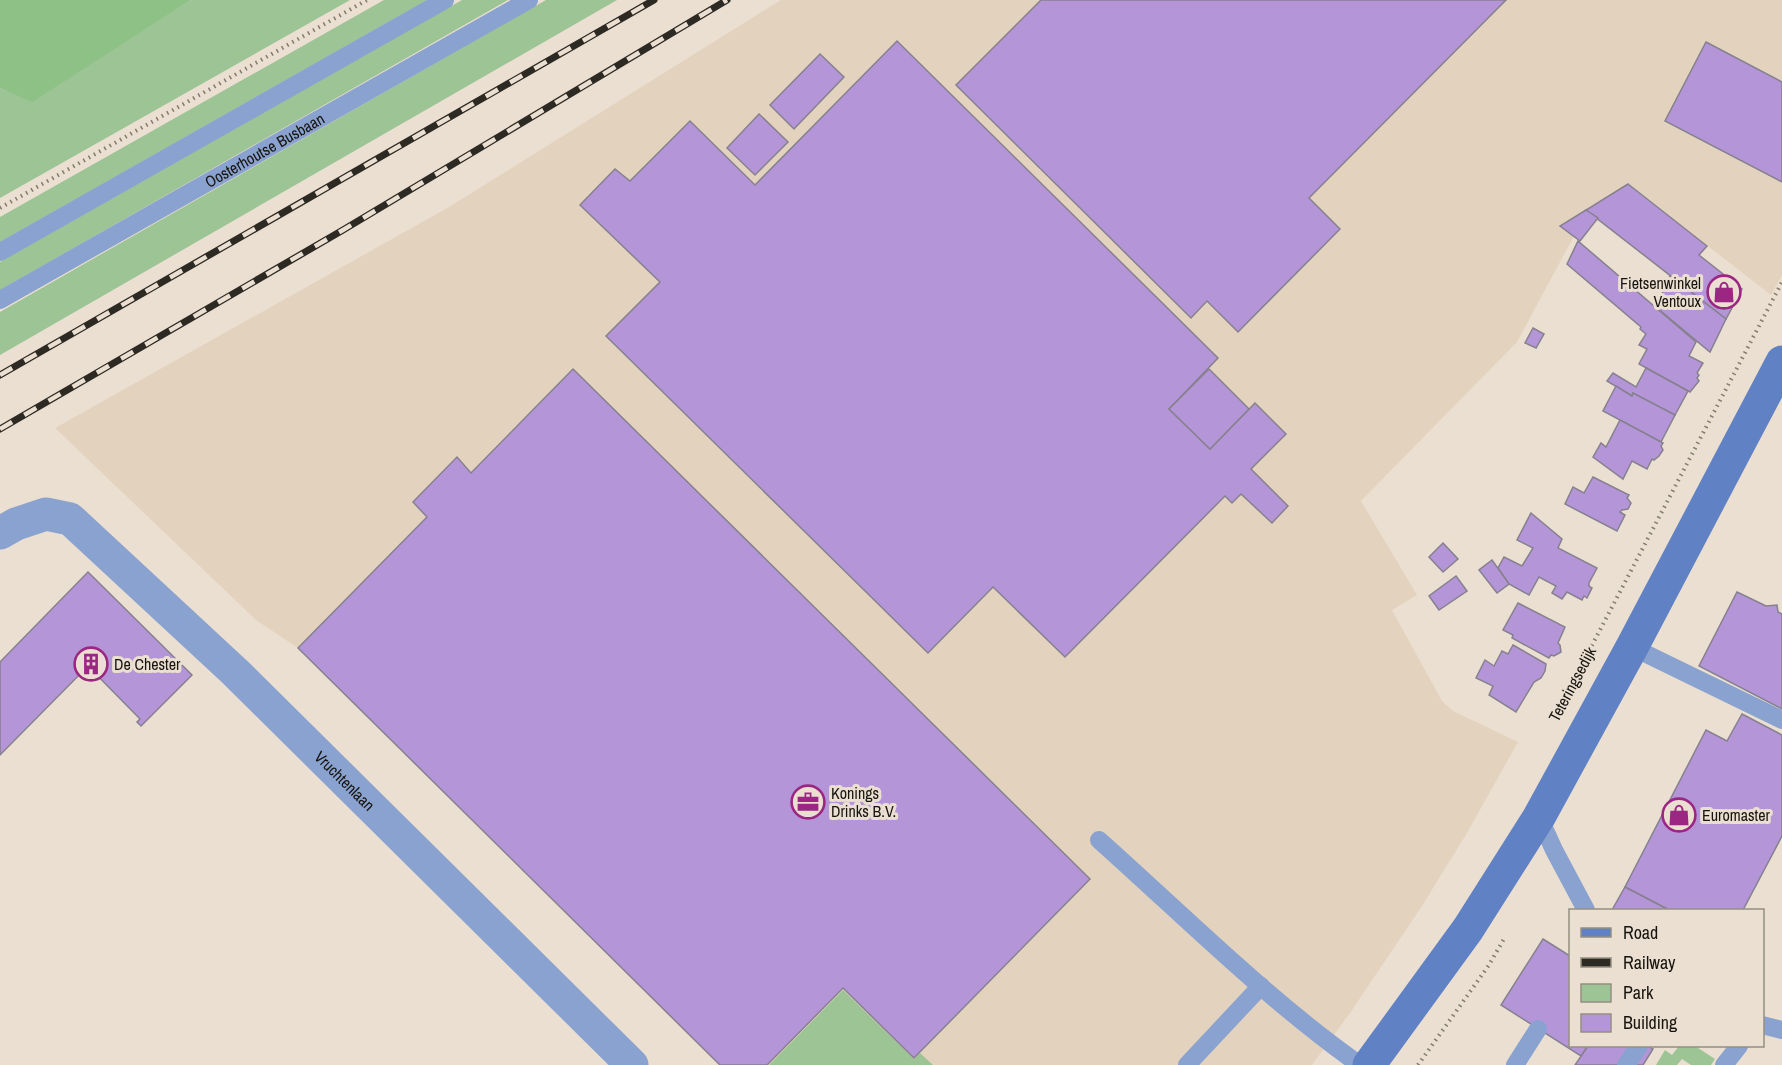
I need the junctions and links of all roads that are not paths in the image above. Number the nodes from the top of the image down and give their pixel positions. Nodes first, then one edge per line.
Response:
1 (445, 0) edge
2 (529, 0) edge
3 (0, 252) edge
4 (0, 300) edge
5 (1782, 362) edge
6 (0, 533) edge
7 (1632, 647) junction
8 (1782, 720) edge
9 (1539, 817) junction
10 (1099, 840) dead end
11 (1585, 909) edge
12 (1261, 986) junction
13 (1764, 1026) edge
14 (1538, 1029) dead end
15 (1782, 1030) edge
16 (1638, 1047) edge
17 (1738, 1047) edge
18 (633, 1065) edge
19 (1187, 1065) edge
20 (1360, 1065) edge
21 (1369, 1065) edge
22 (1515, 1065) edge
23 (1626, 1065) edge
24 (1724, 1065) edge

1 - 3 lane
2 - 4 lane, Oosterhoutse Busbaan
5 - 7 main road, Teteringsedijk
6 - 18 street, Vruchtenlaan
7 - 8 lane
7 - 9 main road, Teteringsedijk
9 - 11 lane
9 - 21 main road, Teteringsedijk
10 - 12 lane
12 - 19 lane
12 - 20 lane
13 - 15 lane
14 - 22 lane
16 - 23 lane
17 - 24 lane

